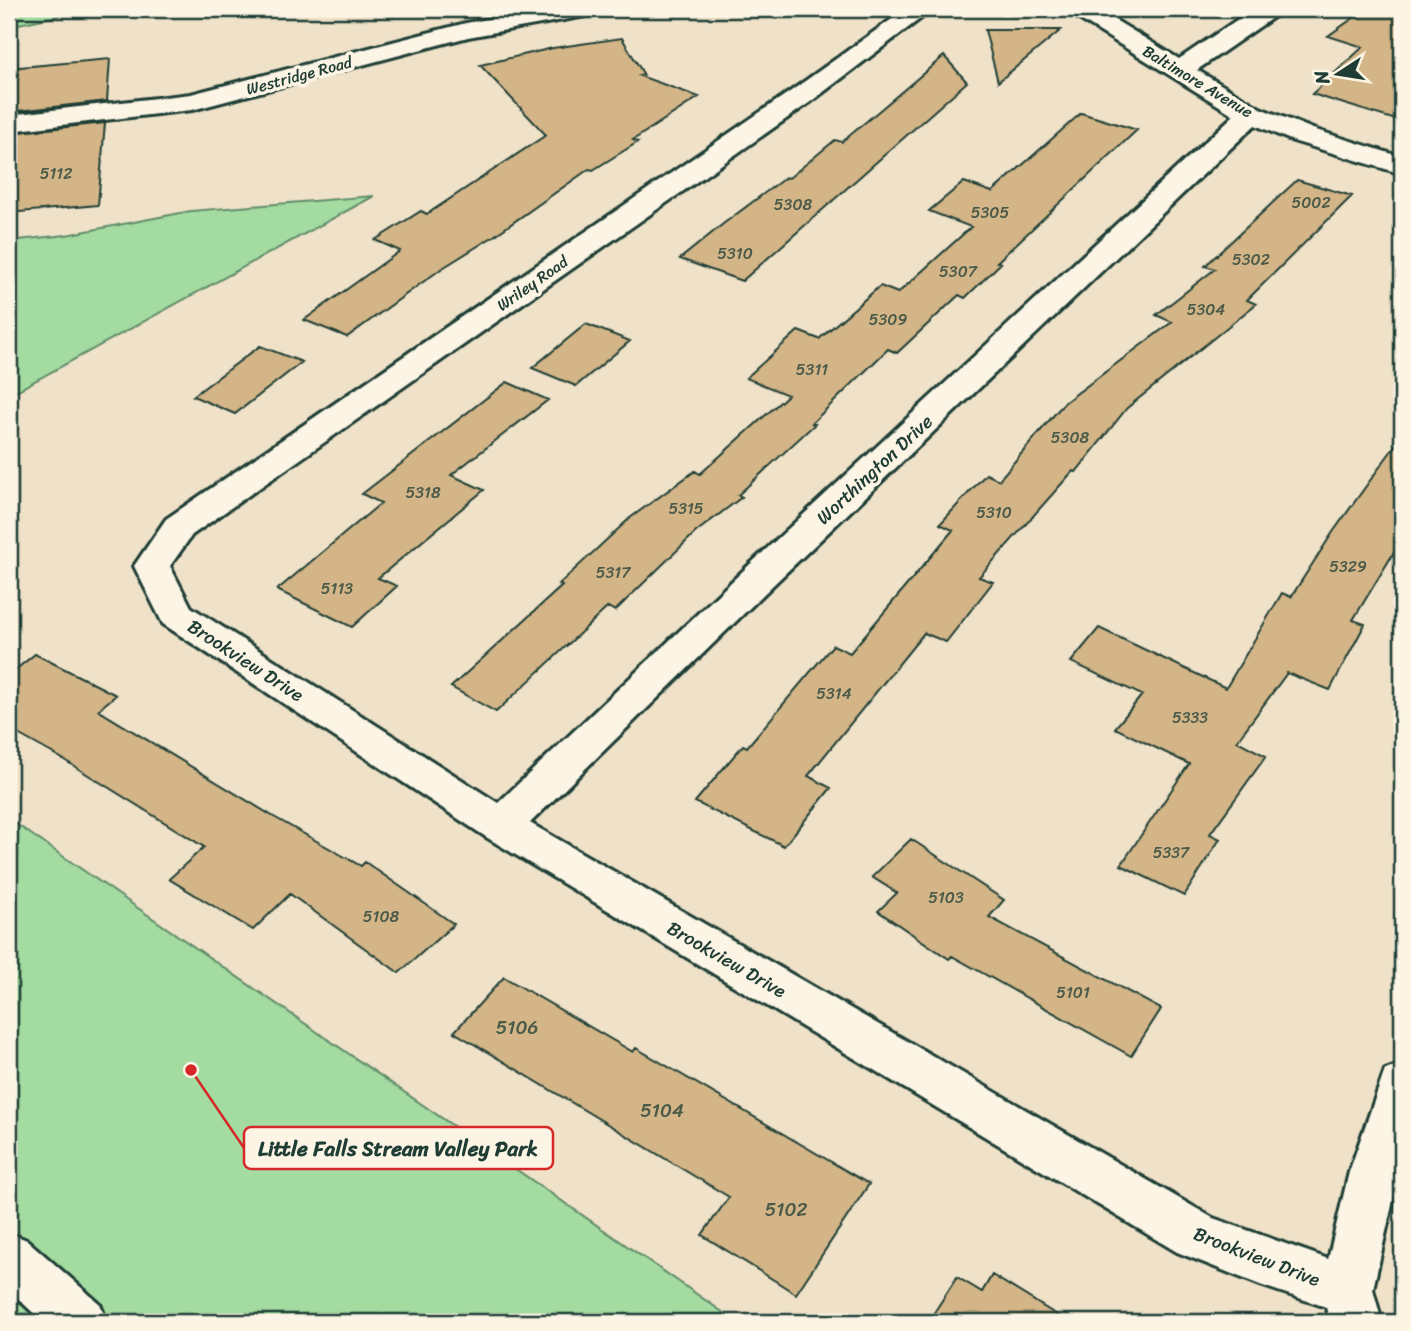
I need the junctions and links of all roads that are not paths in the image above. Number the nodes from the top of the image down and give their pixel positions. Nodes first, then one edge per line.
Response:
1 (586, 9) edge
2 (921, 9) edge
3 (1080, 9) edge
4 (1269, 9) edge
5 (1180, 70) junction
6 (1251, 114) junction
7 (9, 123) edge
8 (1402, 166) edge
9 (152, 566) joint
10 (501, 826) junction
11 (1402, 1085) edge
12 (9, 1257) edge
13 (1351, 1306) edge
14 (82, 1322) edge

1 - 7 street, Westridge Road
2 - 9 street, Wriley Road
3 - 5 street, Baltimore Avenue
4 - 5 street
5 - 6 street, Baltimore Avenue
6 - 8 street, Baltimore Avenue
6 - 10 street, Worthington Drive
9 - 10 street, Brookview Drive
10 - 13 street, Brookview Drive
11 - 13 street
12 - 14 street

